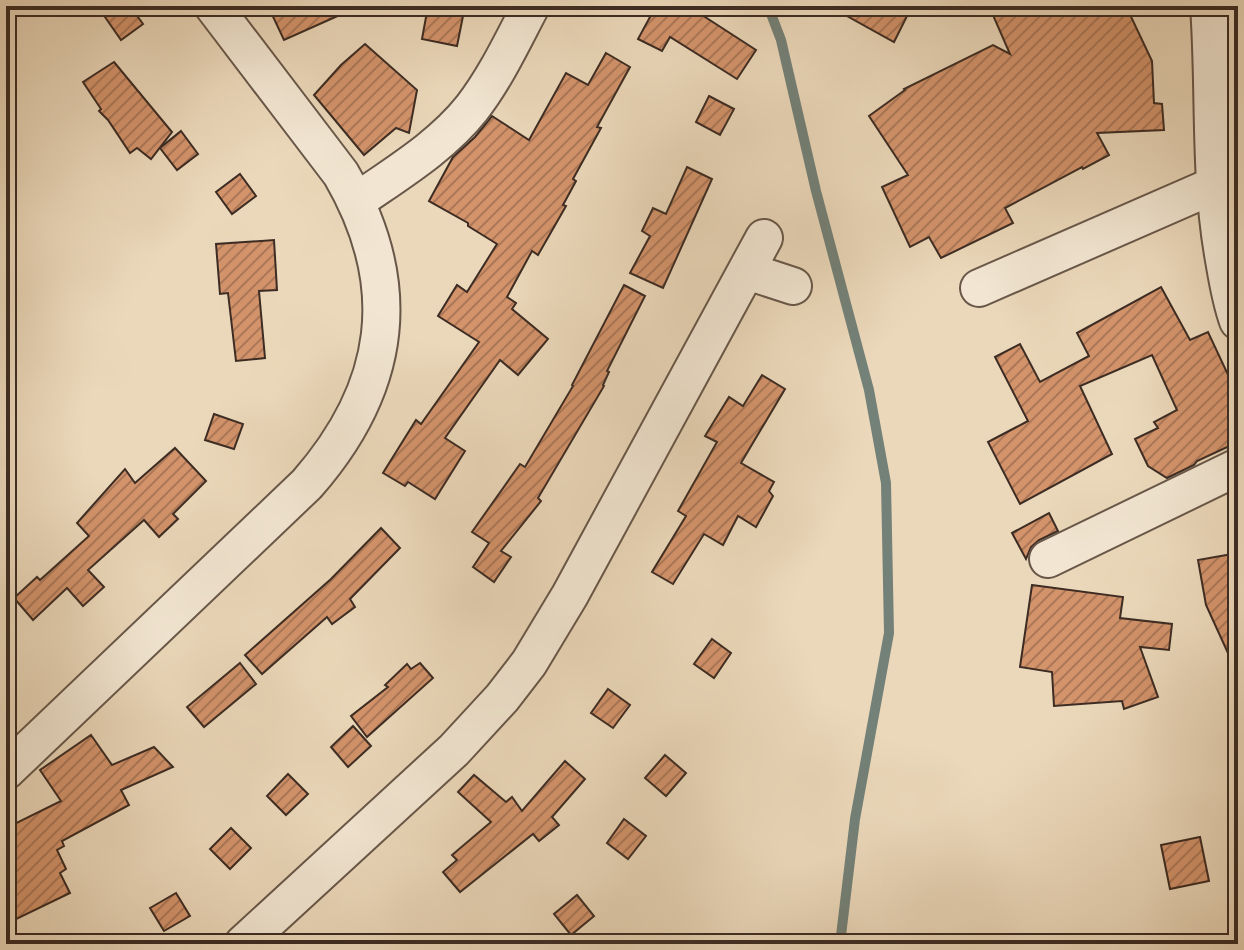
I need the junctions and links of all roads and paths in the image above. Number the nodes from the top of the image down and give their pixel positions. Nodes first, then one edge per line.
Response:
1 (213, 6) edge
2 (531, 6) edge
3 (1209, 6) edge
4 (1222, 169) edge
5 (357, 201) junction
6 (764, 238) dead end
7 (747, 271) junction
8 (793, 286) dead end
9 (979, 288) dead end
10 (1238, 321) edge
11 (1238, 467) edge
12 (1048, 559) dead end
13 (6, 771) edge
14 (243, 944) edge

1 - 5 street
2 - 5 street
3 - 4 street
4 - 9 street
4 - 10 street
5 - 13 street
6 - 7 street
7 - 8 street
7 - 14 street
11 - 12 street

